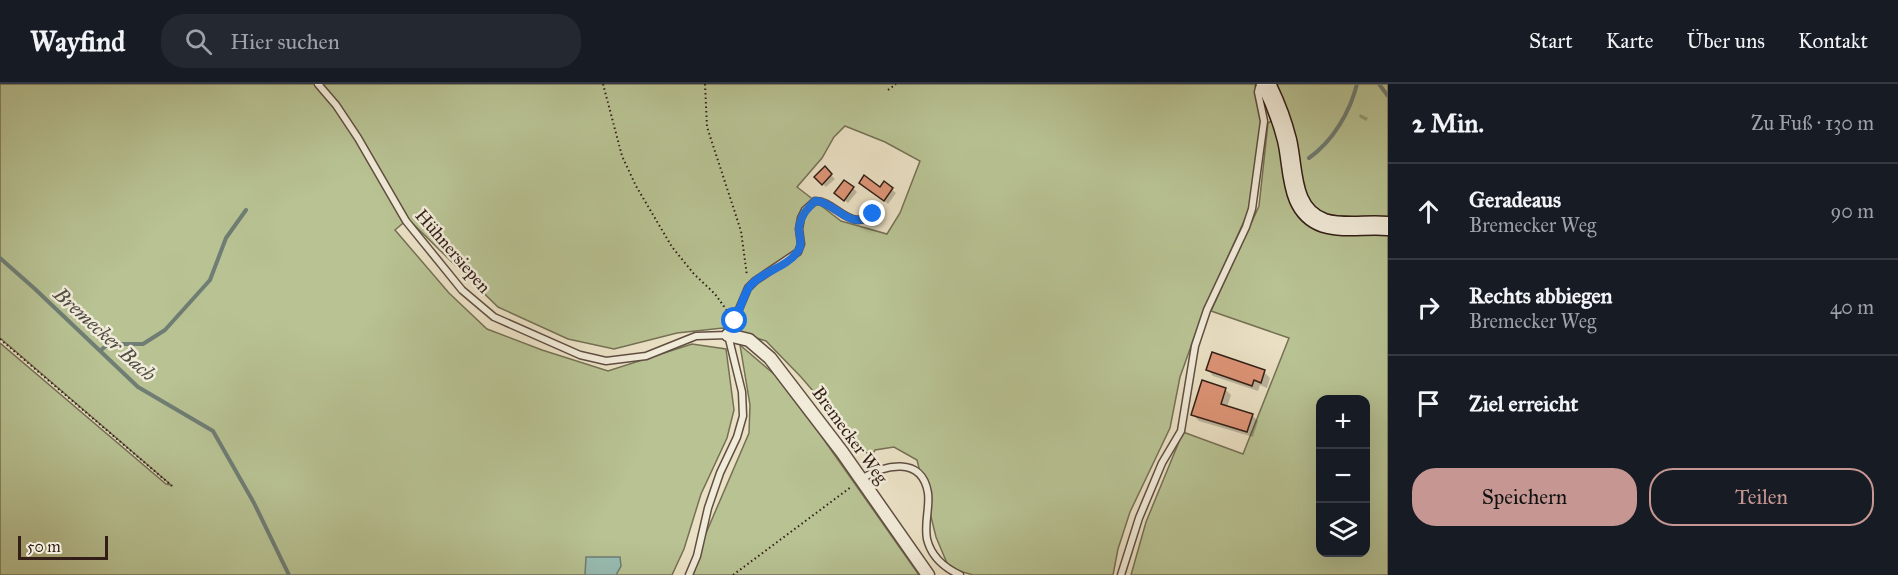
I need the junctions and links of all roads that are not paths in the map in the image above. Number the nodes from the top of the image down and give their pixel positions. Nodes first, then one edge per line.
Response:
1 (318, 84) edge
2 (1260, 84) edge
3 (1266, 84) edge
4 (873, 214) dead end
5 (1388, 226) edge
6 (728, 334) junction
7 (861, 479) junction
8 (689, 575) edge
9 (928, 575) edge
10 (960, 575) edge
11 (1121, 575) edge

1 - 6 lane, Hühnersiepen
2 - 11 lane
3 - 5 main road
4 - 6 lane
6 - 7 street, Bremecker Weg
6 - 8 lane
7 - 9 street, Bremecker Weg
7 - 10 lane

